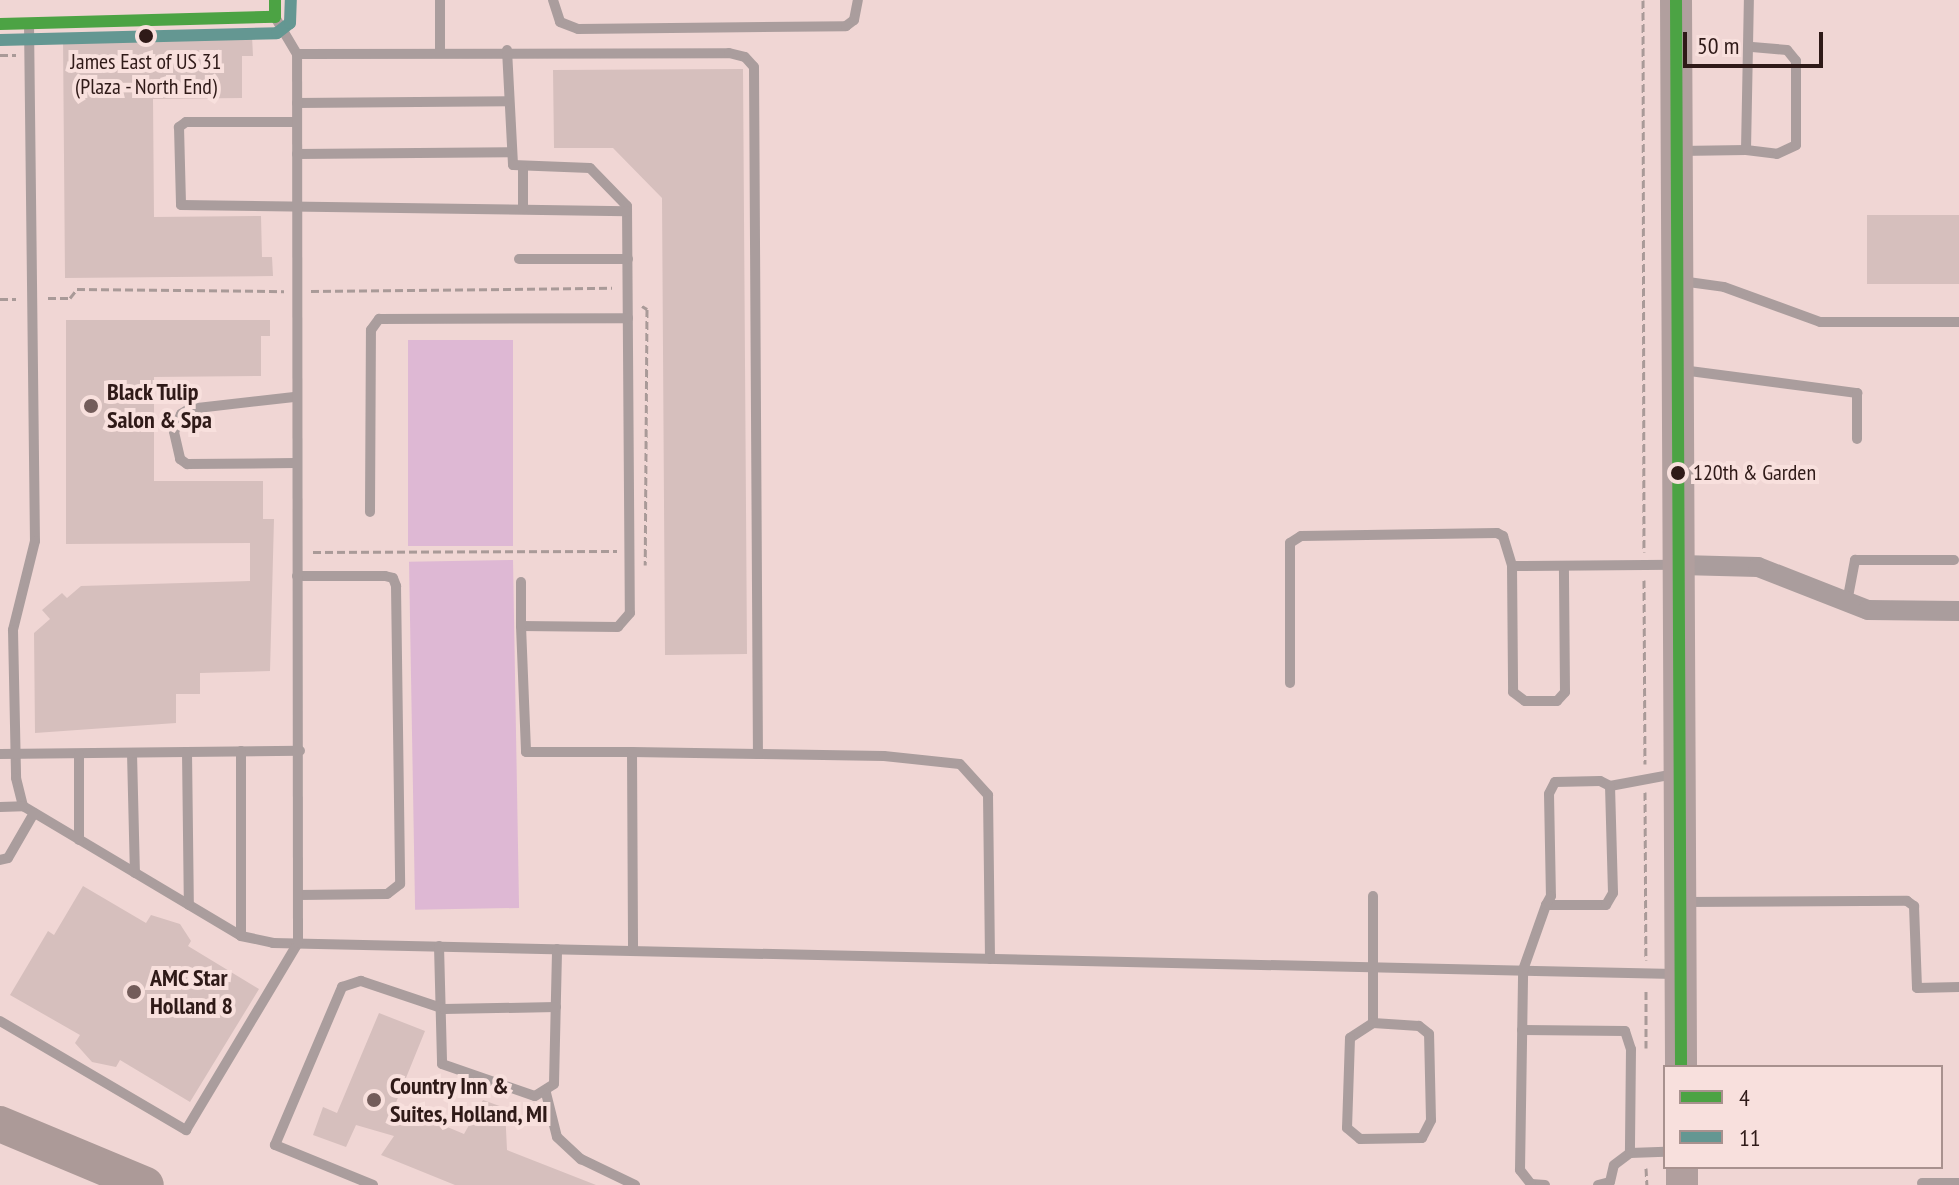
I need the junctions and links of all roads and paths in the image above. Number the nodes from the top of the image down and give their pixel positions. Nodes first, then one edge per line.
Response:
1 (275, 0) edge
2 (440, 0) edge
3 (553, 0) edge
4 (858, 0) edge
5 (1643, 0) edge
6 (1676, 0) edge
7 (1749, 0) edge
8 (275, 17) junction
9 (29, 23) junction
10 (0, 24) edge
11 (1749, 47) junction
12 (507, 50) junction
13 (440, 52) junction
14 (297, 54) junction
15 (0, 55) edge
16 (18, 55) dead end
17 (508, 101) junction
18 (297, 103) junction
19 (297, 122) junction
20 (1746, 150) junction
21 (1677, 151) junction
22 (509, 152) junction
23 (297, 154) junction
24 (523, 169) junction
25 (297, 207) junction
26 (523, 209) junction
27 (627, 211) junction
28 (519, 259) dead end
29 (628, 259) junction
30 (1679, 281) junction
31 (296, 291) junction
32 (628, 297) junction
33 (32, 298) junction
34 (0, 299) edge
35 (628, 318) junction
36 (1959, 322) edge
37 (1680, 370) junction
38 (294, 397) junction
39 (1857, 439) dead end
40 (295, 463) junction
41 (370, 512) dead end
42 (297, 552) junction
43 (630, 557) junction
44 (1954, 560) dead end
45 (1644, 565) junction
46 (1681, 565) junction
47 (1512, 566) junction
48 (1564, 566) junction
49 (297, 576) junction
50 (521, 582) dead end
51 (1846, 603) junction
52 (1959, 611) edge
53 (521, 626) junction
54 (1290, 683) dead end
55 (241, 751) junction
56 (300, 751) junction
57 (187, 752) junction
58 (632, 752) junction
59 (132, 753) junction
60 (0, 754) edge
61 (16, 754) junction
62 (79, 754) junction
63 (758, 754) junction
64 (1681, 772) junction
65 (1645, 782) junction
66 (1610, 786) junction
67 (23, 806) junction
68 (0, 807) edge
69 (34, 813) junction
70 (79, 840) junction
71 (0, 860) edge
72 (135, 873) junction
73 (299, 895) junction
74 (1373, 896) dead end
75 (1681, 902) junction
76 (189, 905) junction
77 (1546, 905) junction
78 (241, 936) junction
79 (298, 943) junction
80 (439, 946) junction
81 (633, 947) junction
82 (557, 949) junction
83 (990, 959) junction
84 (1373, 967) junction
85 (1523, 970) junction
86 (1647, 973) junction
87 (1681, 974) junction
88 (1959, 987) edge
89 (556, 1007) junction
90 (444, 1009) junction
91 (0, 1021) edge
92 (1373, 1023) junction
93 (1522, 1030) junction
94 (1681, 1065) edge
95 (546, 1093) junction
96 (0, 1124) edge
97 (1663, 1152) edge
98 (1630, 1153) junction
99 (1922, 1183) dead end
100 (1959, 1183) edge
101 (146, 1185) edge
102 (373, 1185) edge
103 (635, 1185) edge
104 (1545, 1185) edge
105 (1598, 1185) edge

1 - 8 lane
2 - 13 lane
3 - 4 lane
5 - 45 path
6 - 21 main road
7 - 11 lane
8 - 9 lane
8 - 14 lane
9 - 10 lane
9 - 33 lane
11 - 20 lane
11 - 20 lane
12 - 13 lane
12 - 17 lane
12 - 63 lane
13 - 14 lane
14 - 18 lane
15 - 16 path
17 - 18 lane
17 - 22 lane
18 - 19 lane
19 - 23 lane
19 - 25 lane
20 - 21 lane
21 - 30 main road
22 - 23 lane
22 - 24 lane
23 - 25 lane
24 - 26 lane
24 - 27 lane
25 - 26 lane
25 - 31 lane
26 - 27 lane
27 - 29 lane
28 - 29 lane
29 - 32 lane
30 - 36 lane
30 - 37 main road
31 - 32 path
31 - 33 path
31 - 38 lane
32 - 35 lane
32 - 43 path
33 - 34 path
33 - 61 lane
35 - 41 lane
35 - 43 lane
37 - 39 lane
37 - 46 main road
38 - 40 lane
38 - 40 lane
40 - 42 lane
42 - 43 path
42 - 49 lane
43 - 53 lane
44 - 51 lane
45 - 46 lane
45 - 48 lane
45 - 65 path
46 - 51 street
46 - 64 main road
47 - 48 lane
47 - 48 lane
47 - 54 lane
49 - 56 lane
49 - 73 lane
50 - 53 lane
51 - 52 street
53 - 58 lane
55 - 56 lane
55 - 57 lane
55 - 78 lane
56 - 73 lane
57 - 59 lane
57 - 76 lane
58 - 63 lane
58 - 81 lane
59 - 62 lane
59 - 72 lane
60 - 61 lane
61 - 62 lane
61 - 67 lane
62 - 70 lane
63 - 83 lane
64 - 65 lane
64 - 75 main road
65 - 66 lane
65 - 86 path
66 - 77 lane
66 - 77 lane
67 - 68 lane
67 - 69 lane
69 - 70 lane
69 - 71 lane
70 - 72 lane
72 - 76 lane
73 - 79 lane
74 - 84 lane
75 - 87 main road
75 - 88 lane
76 - 78 lane
77 - 85 lane
78 - 79 lane
79 - 80 lane
79 - 91 lane
80 - 82 lane
80 - 90 lane
81 - 82 lane
81 - 83 lane
82 - 89 lane
83 - 84 lane
84 - 85 lane
84 - 92 lane
85 - 86 lane
85 - 93 lane
86 - 87 lane
87 - 94 main road
89 - 90 lane
89 - 95 lane
90 - 95 lane
90 - 102 lane
92 - 92 lane
93 - 98 lane
93 - 104 lane
95 - 103 lane
96 - 101 highway
97 - 98 lane
98 - 105 lane
99 - 100 lane

